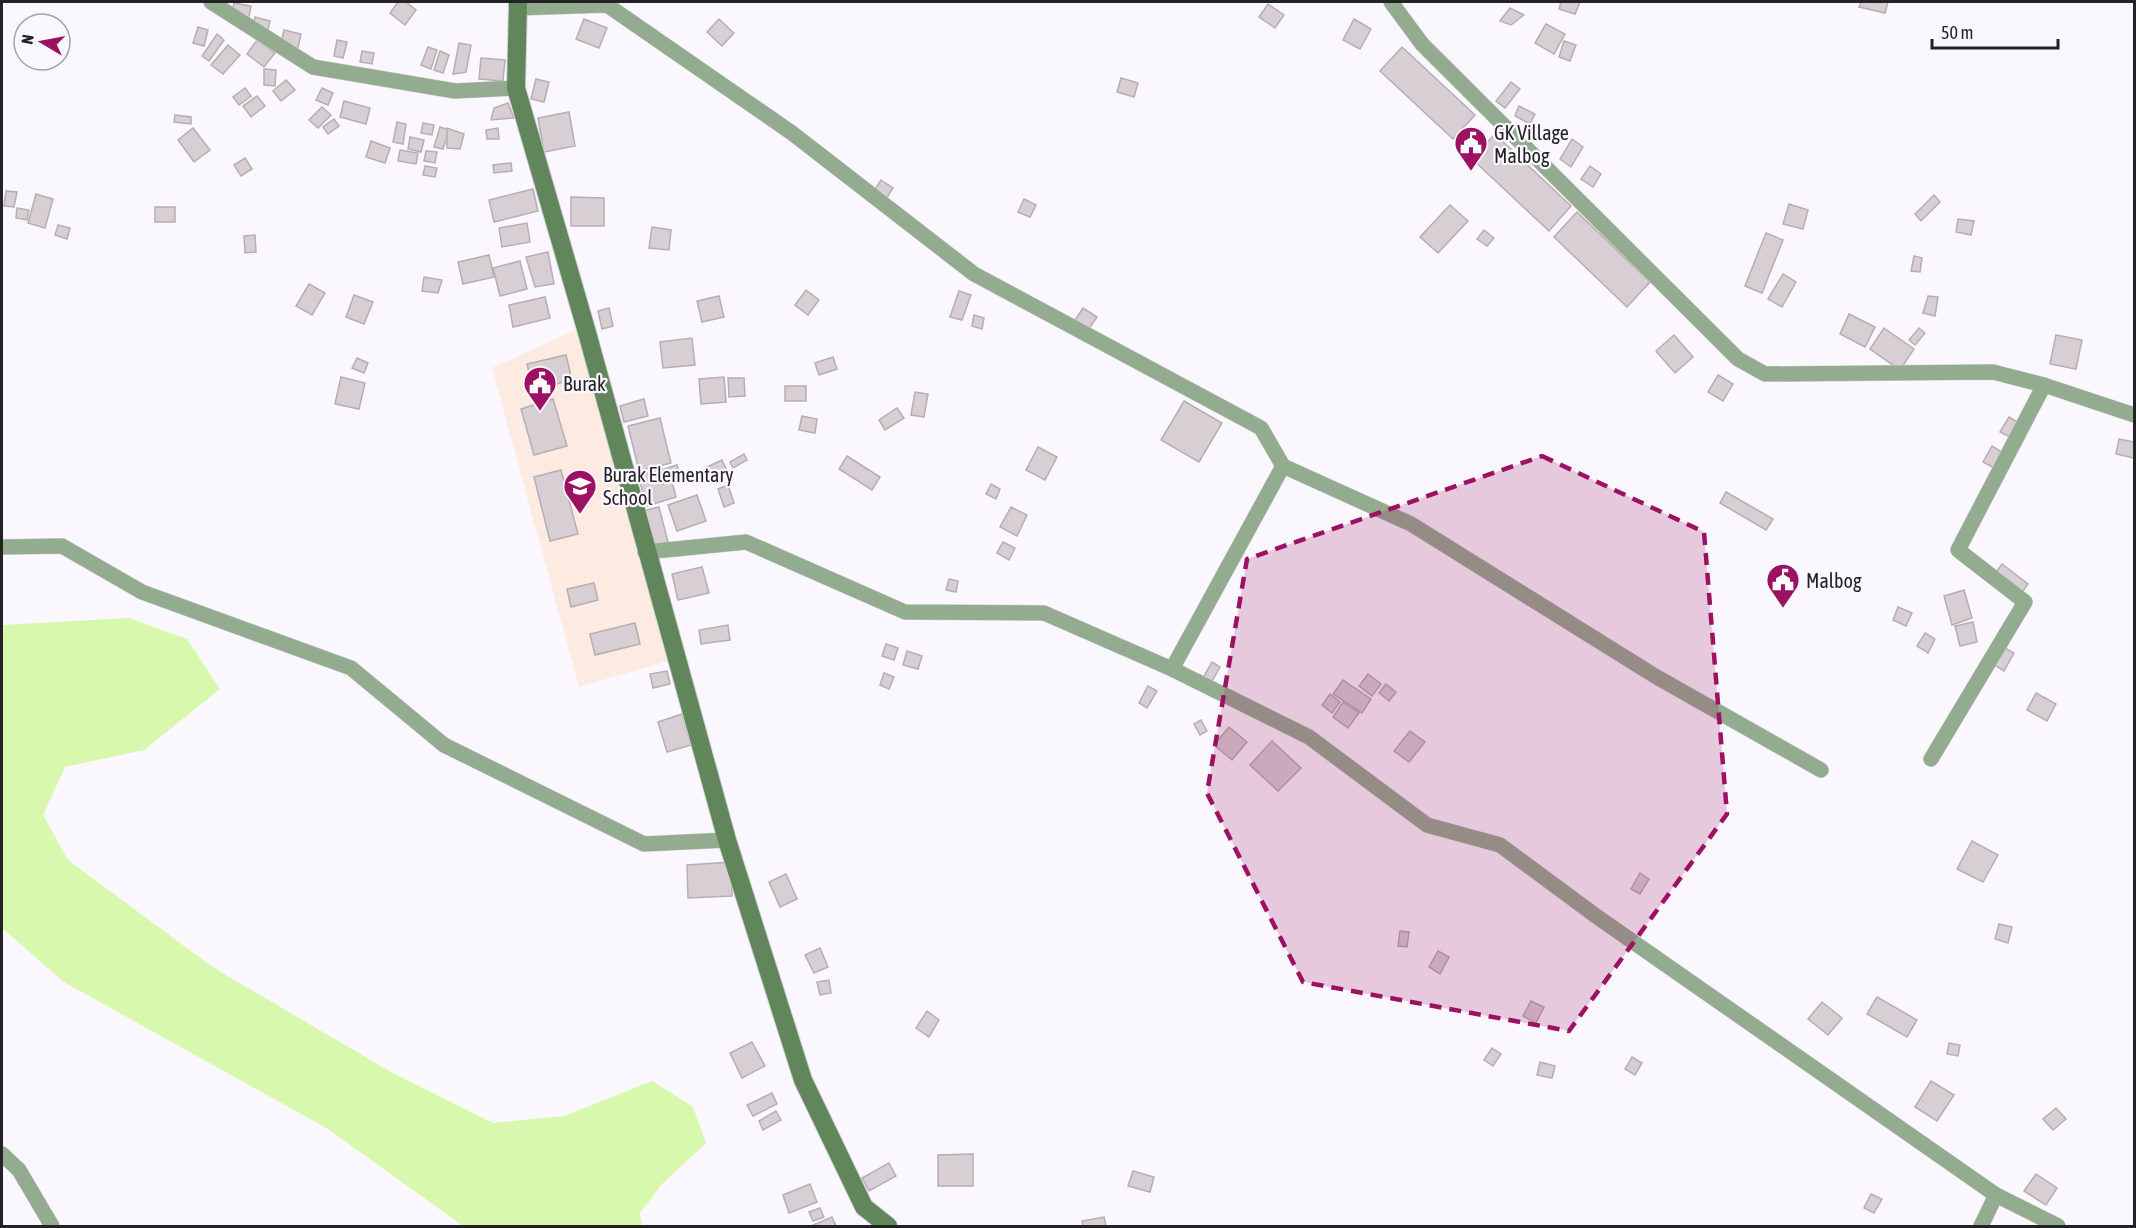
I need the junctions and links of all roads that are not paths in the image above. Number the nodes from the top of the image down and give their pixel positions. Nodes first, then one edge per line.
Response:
1 (211, 2) edge
2 (1391, 2) edge
3 (518, 5) edge
4 (516, 88) junction
5 (2044, 385) junction
6 (2134, 415) edge
7 (1283, 466) junction
8 (2, 547) edge
9 (645, 552) junction
10 (1172, 669) junction
11 (1931, 759) dead end
12 (1821, 770) dead end
13 (727, 840) junction
14 (2, 1154) edge
15 (1996, 1195) junction
16 (52, 1227) edge
17 (888, 1227) edge
18 (1981, 1227) edge
19 (2058, 1227) edge

1 - 4 street
2 - 5 street
3 - 4 street
3 - 7 street
4 - 9 street
5 - 6 street
5 - 11 street
7 - 10 street
7 - 12 street
8 - 13 street
9 - 10 street
9 - 13 street
10 - 15 street
13 - 17 street
14 - 16 street
15 - 18 street
15 - 19 street

